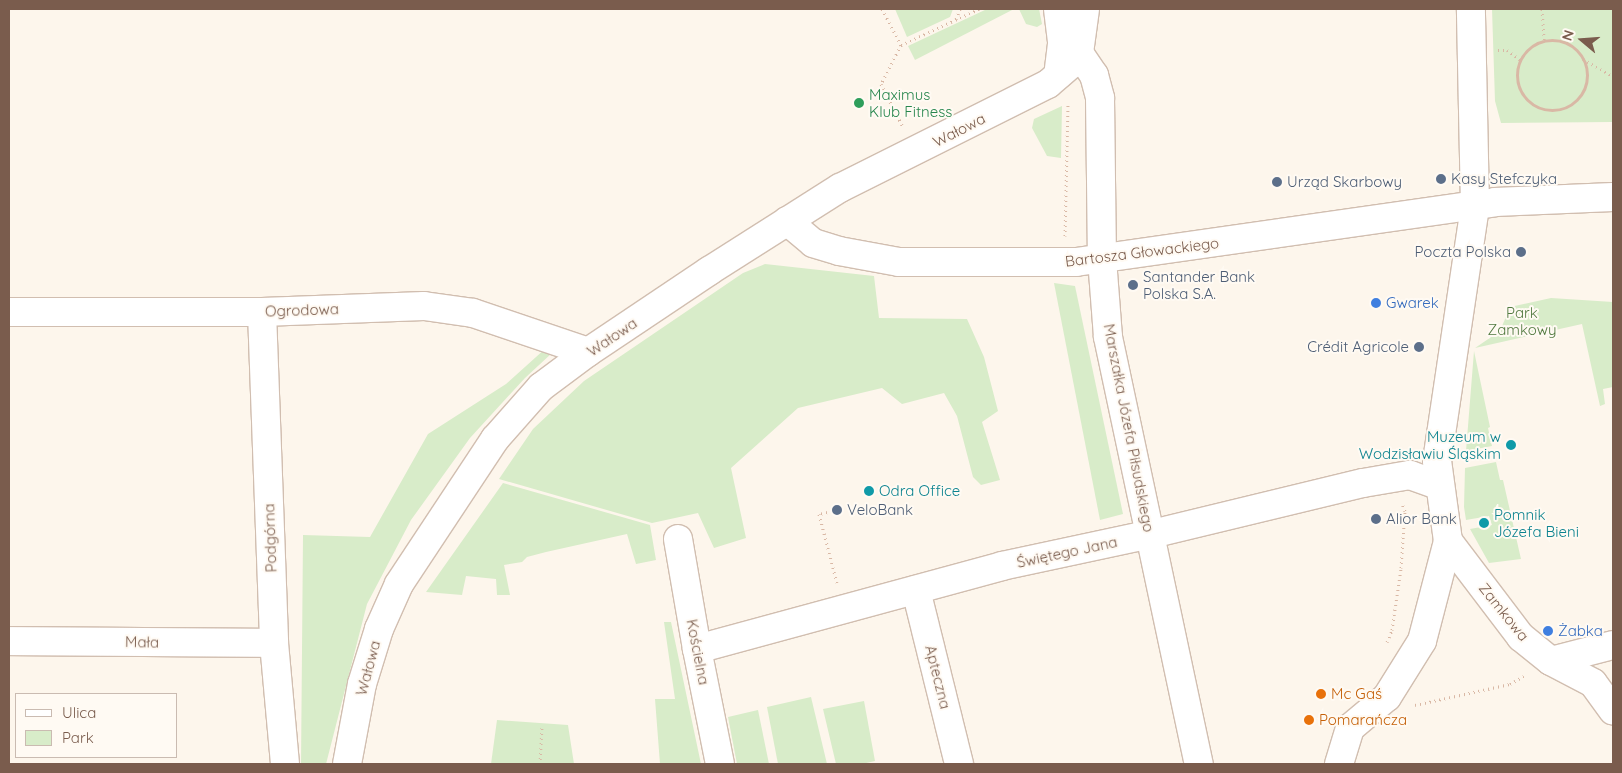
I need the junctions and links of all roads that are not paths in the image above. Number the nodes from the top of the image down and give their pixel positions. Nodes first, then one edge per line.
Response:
1 (1058, 9) edge
2 (1086, 9) edge
3 (1470, 9) edge
4 (1079, 52) junction
5 (1058, 75) junction
6 (1613, 197) edge
7 (1474, 206) junction
8 (787, 221) junction
9 (1102, 259) junction
10 (9, 312) edge
11 (262, 312) junction
12 (588, 352) junction
13 (1440, 486) junction
14 (1150, 534) junction
15 (678, 539) dead end
16 (1448, 541) junction
17 (916, 590) junction
18 (9, 641) edge
19 (274, 643) junction
20 (1613, 645) edge
21 (697, 649) junction
22 (1551, 661) junction
23 (1613, 711) edge
24 (1197, 755) edge
25 (285, 764) edge
26 (347, 764) edge
27 (720, 764) edge
28 (959, 764) edge
29 (1339, 764) edge

1 - 5 street
2 - 4 street
3 - 7 street
4 - 5 street, Wałowa
4 - 9 street, Marszałka Józefa Piłsudskiego
5 - 8 street, Wałowa
6 - 7 street, Bartosza Głowackiego
7 - 9 street, Bartosza Głowackiego
7 - 13 street
8 - 9 street, Bartosza Głowackiego
8 - 12 street, Wałowa
9 - 14 street, Marszałka Józefa Piłsudskiego
10 - 11 street, Ogrodowa
11 - 12 street, Ogrodowa
11 - 19 street, Podgórna
12 - 26 street, Wałowa
13 - 14 street, Świętego Jana
13 - 16 street
14 - 17 street, Świętego Jana
14 - 24 street, Marszałka Józefa Piłsudskiego
15 - 21 street, Kościelna
16 - 22 street, Zamkowa
16 - 29 street
17 - 21 street, Świętego Jana
17 - 28 street, Apteczna
18 - 19 street, Mała
19 - 25 street, Podgórna
20 - 22 street
21 - 27 street, Kościelna
22 - 23 street, Zamkowa

